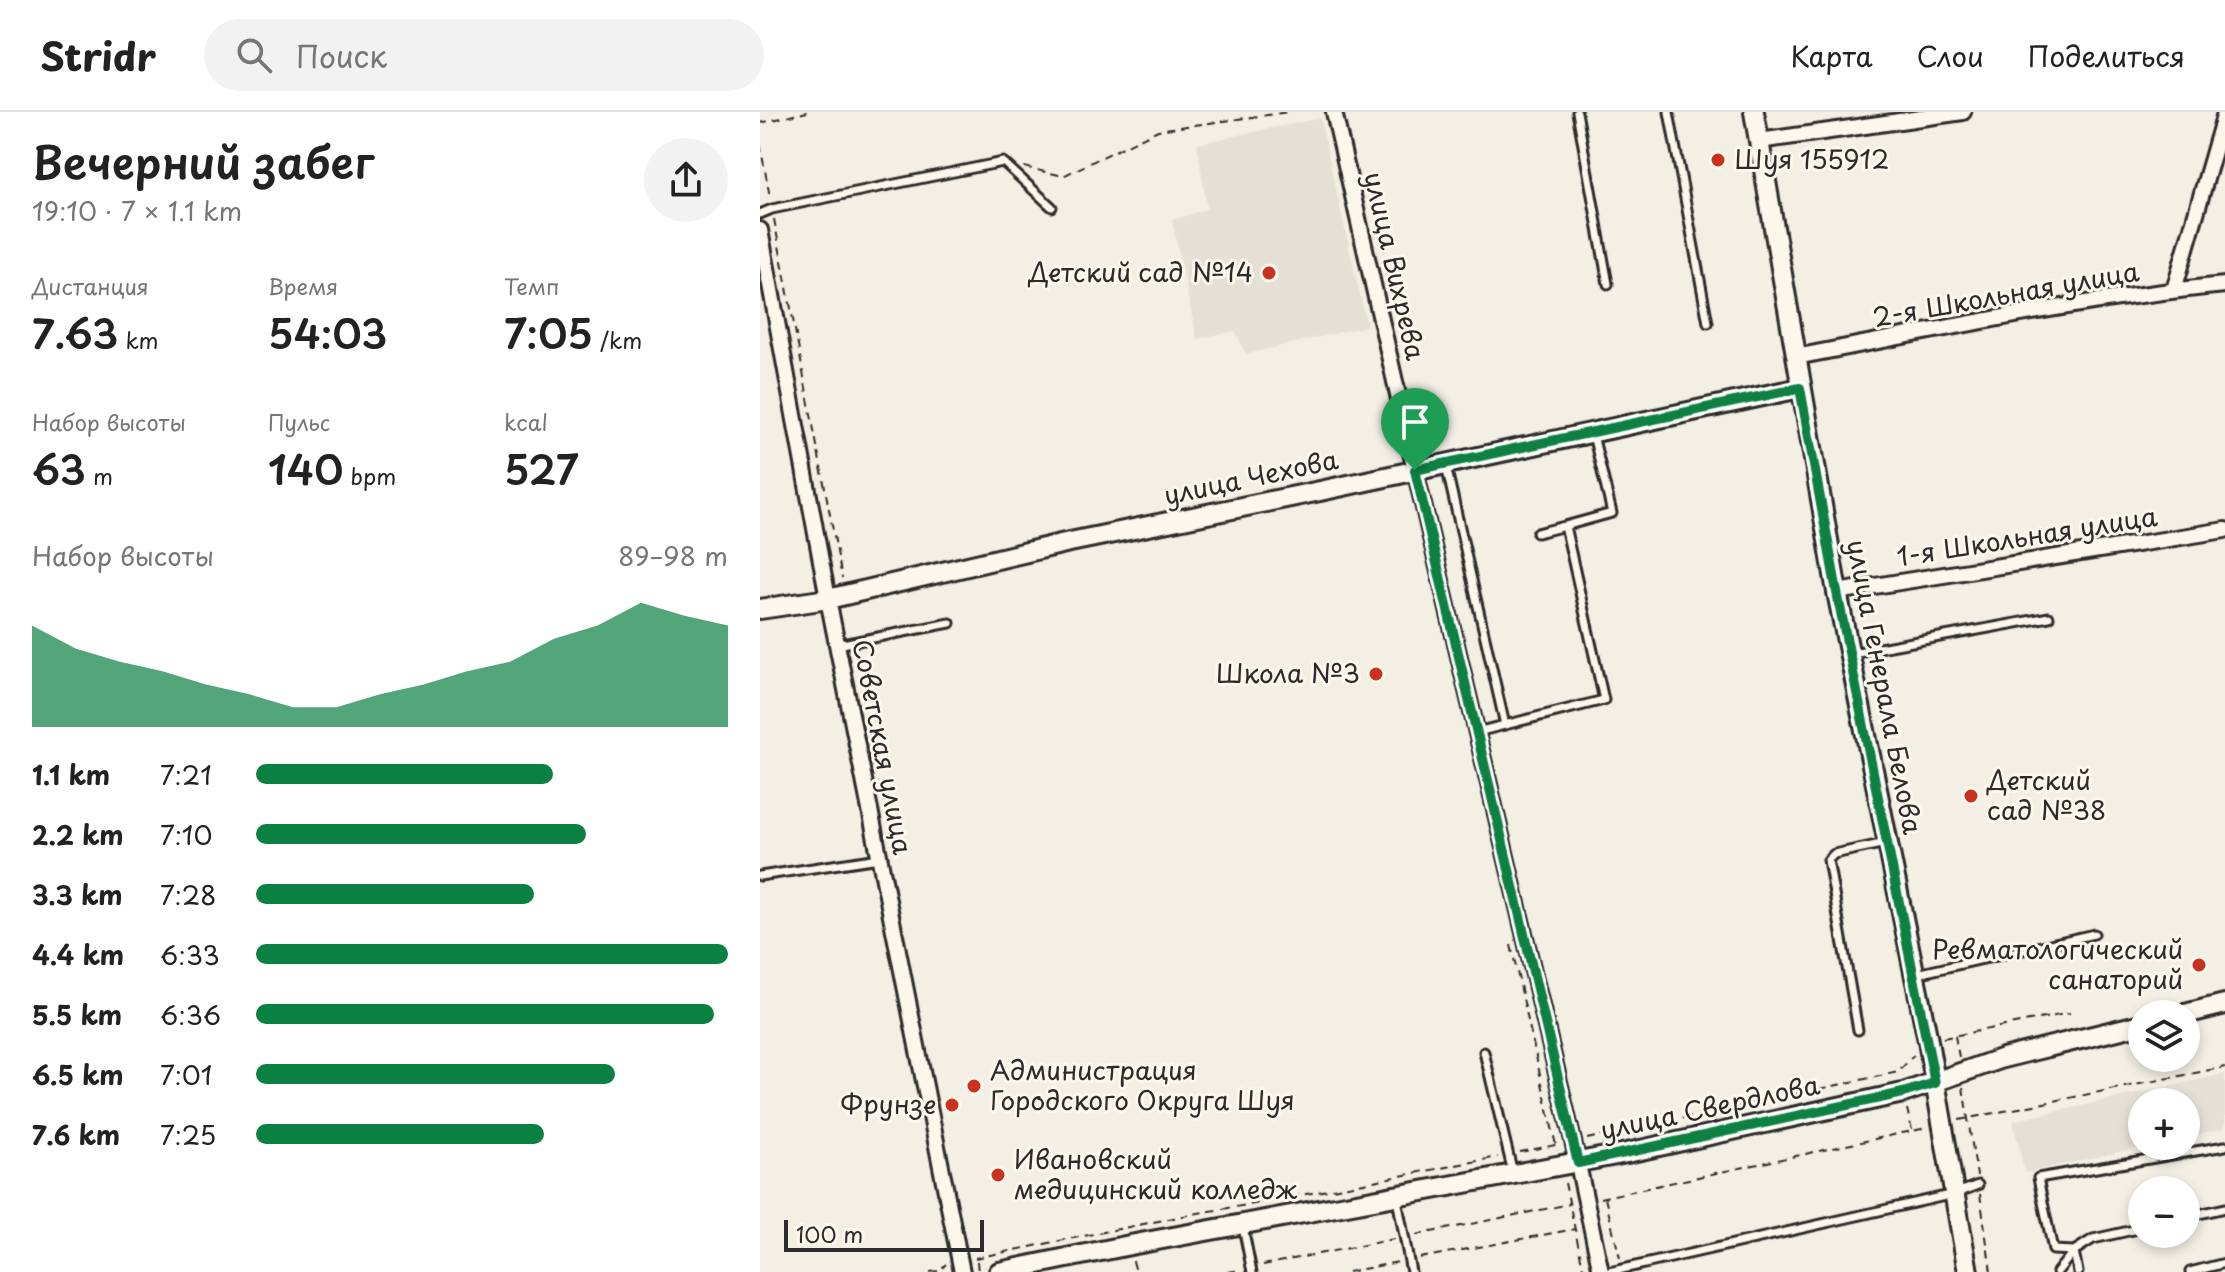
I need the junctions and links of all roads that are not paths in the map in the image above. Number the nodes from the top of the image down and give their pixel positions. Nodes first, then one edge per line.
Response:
1 (1334, 112) edge
2 (1577, 112) edge
3 (1669, 112) edge
4 (1754, 112) edge
5 (1963, 112) edge
6 (2225, 113) edge
7 (1759, 141) junction
8 (1052, 207) dead end
9 (760, 214) edge
10 (760, 230) edge
11 (1608, 284) dead end
12 (2225, 285) edge
13 (2174, 290) junction
14 (1708, 323) dead end
15 (1795, 357) junction
16 (1800, 388) junction
17 (1592, 432) junction
18 (1445, 463) junction
19 (1415, 470) junction
20 (1565, 526) junction
21 (2225, 530) edge
22 (1537, 533) dead end
23 (1837, 592) junction
24 (837, 597) junction
25 (760, 609) edge
26 (2049, 617) dead end
27 (950, 623) dead end
28 (837, 645) junction
29 (1850, 653) junction
30 (1505, 725) junction
31 (1477, 732) junction
32 (1888, 843) junction
33 (879, 858) junction
34 (760, 876) edge
35 (2094, 934) dead end
36 (1915, 974) junction
37 (2225, 1004) edge
38 (2200, 1010) edge
39 (2128, 1027) edge
40 (1858, 1030) dead end
41 (1484, 1052) dead end
42 (1935, 1083) junction
43 (2225, 1146) edge
44 (1578, 1163) junction
45 (1514, 1175) junction
46 (1978, 1185) dead end
47 (1954, 1194) junction
48 (1397, 1197) junction
49 (2225, 1208) edge
50 (2200, 1214) edge
51 (1243, 1225) junction
52 (2128, 1231) edge
53 (2074, 1251) junction
54 (2225, 1263) edge
55 (1251, 1270) edge
56 (962, 1272) edge
57 (999, 1272) edge
58 (1411, 1272) edge
59 (1601, 1272) edge
60 (1609, 1272) edge
61 (1968, 1272) edge
62 (2057, 1272) edge
63 (2078, 1272) edge
64 (2190, 1272) edge

1 - 19 street, улица Вихрева
2 - 11 lane
3 - 14 lane
4 - 7 street, улица Генерала Белова
5 - 7 street
6 - 13 street
7 - 15 street, улица Генерала Белова
8 - 9 lane
10 - 24 street, Советская улица
12 - 13 street, 2-я Школьная улица
13 - 15 street, 2-я Школьная улица
15 - 16 street, улица Генерала Белова
16 - 17 street, улица Чехова
16 - 23 street, улица Генерала Белова
17 - 18 street, улица Чехова
17 - 20 lane
18 - 19 street, улица Чехова
18 - 30 lane
19 - 24 street, улица Чехова
19 - 31 street, улица Вихрева
20 - 22 lane
20 - 30 lane
21 - 23 street, 1-я Школьная улица
23 - 29 street, улица Генерала Белова
24 - 25 street, улица Чехова
24 - 28 street, Советская улица
26 - 29 lane
27 - 28 lane
28 - 33 street, Советская улица
29 - 32 street, улица Генерала Белова
30 - 31 lane
31 - 44 street, улица Вихрева
32 - 36 street, улица Генерала Белова
32 - 40 lane
33 - 34 lane
33 - 56 street, Советская улица
35 - 36 lane
36 - 42 street, улица Генерала Белова
37 - 38 street
39 - 42 street, улица Свердлова
41 - 45 lane
42 - 44 street, улица Свердлова
42 - 47 street, улица Генерала Белова
43 - 53 lane
44 - 45 street, улица Свердлова
44 - 59 street, улица Вихрева
45 - 48 street, улица Свердлова
46 - 47 lane
47 - 60 lane
47 - 61 street, улица Генерала Белова
48 - 51 street, улица Свердлова
48 - 58 lane
49 - 50 lane
51 - 55 lane
51 - 57 street, улица Свердлова
52 - 53 lane
53 - 62 lane
53 - 63 lane
54 - 64 lane

